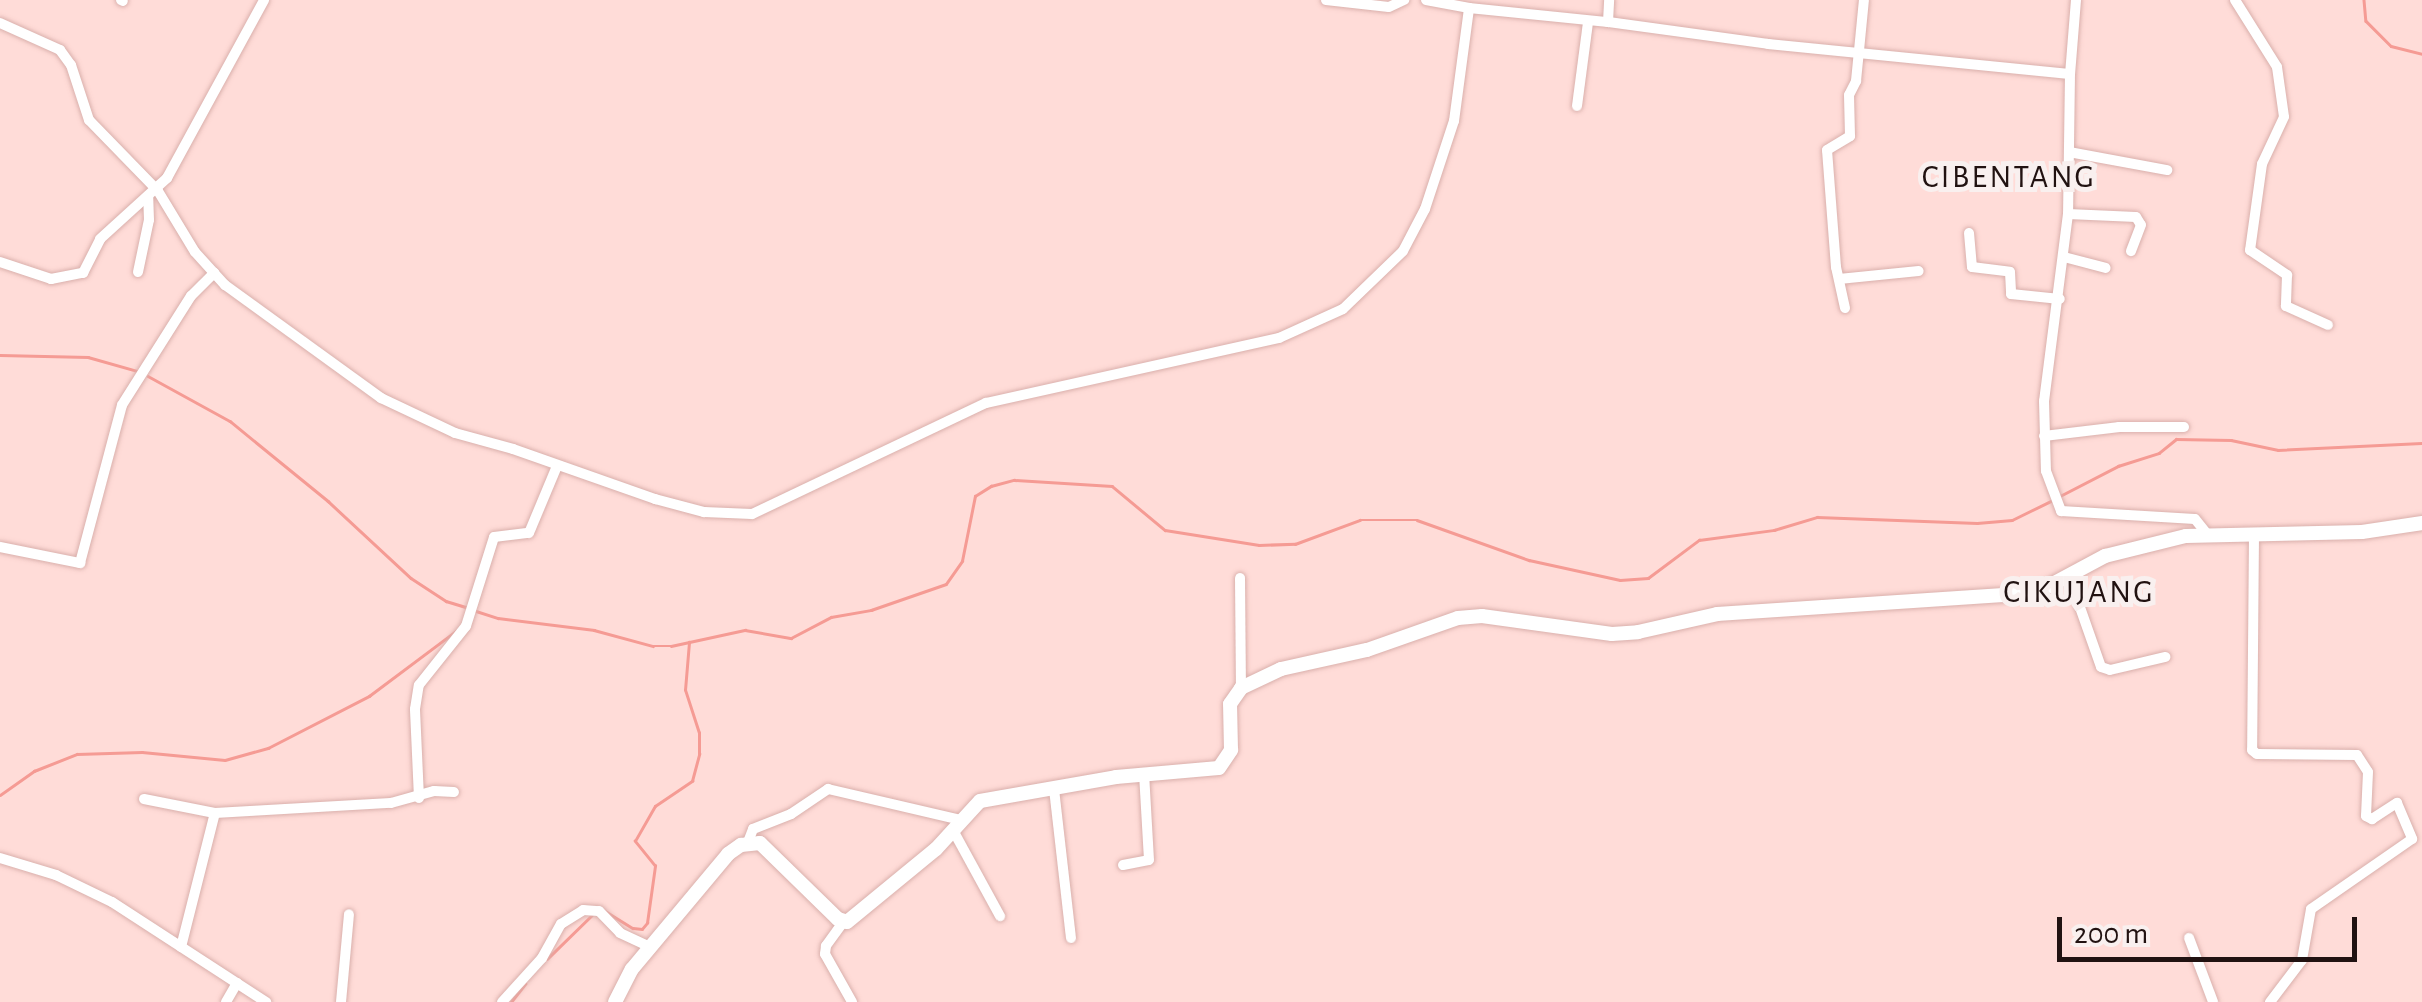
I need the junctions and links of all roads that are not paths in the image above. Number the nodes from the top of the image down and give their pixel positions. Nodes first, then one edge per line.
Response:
1 (264, 0) edge
2 (1326, 0) edge
3 (1404, 0) edge
4 (1426, 0) edge
5 (1609, 0) edge
6 (1864, 0) edge
7 (2076, 0) edge
8 (2235, 0) edge
9 (1470, 8) junction
10 (1588, 22) junction
11 (1608, 22) junction
12 (0, 23) edge
13 (1858, 52) junction
14 (2070, 74) junction
15 (1577, 106) dead end
16 (2069, 152) junction
17 (2168, 170) dead end
18 (152, 193) junction
19 (2068, 214) junction
20 (1970, 233) dead end
21 (2131, 251) dead end
22 (2064, 257) junction
23 (0, 262) edge
24 (2106, 268) dead end
25 (138, 272) dead end
26 (1919, 272) dead end
27 (214, 273) junction
28 (1839, 279) junction
29 (2060, 298) junction
30 (1845, 308) dead end
31 (2328, 325) dead end
32 (2184, 427) dead end
33 (2044, 436) junction
34 (556, 466) junction
35 (2422, 523) edge
36 (2208, 535) junction
37 (2254, 536) junction
38 (0, 546) edge
39 (2070, 576) junction
40 (1240, 578) dead end
41 (2165, 657) dead end
42 (1240, 688) junction
43 (1144, 774) junction
44 (1054, 788) junction
45 (454, 792) dead end
46 (418, 798) junction
47 (144, 799) dead end
48 (215, 813) junction
49 (957, 826) junction
50 (748, 842) junction
51 (0, 858) edge
52 (1123, 865) dead end
53 (349, 914) dead end
54 (1000, 916) dead end
55 (844, 922) junction
56 (1071, 938) dead end
57 (2189, 938) dead end
58 (182, 947) junction
59 (652, 948) junction
60 (237, 983) junction
61 (226, 1002) edge
62 (266, 1002) edge
63 (341, 1002) edge
64 (502, 1002) edge
65 (615, 1002) edge
66 (852, 1002) edge
67 (2213, 1002) edge
68 (2270, 1002) edge

1 - 18 street
2 - 3 street
4 - 9 street
5 - 11 street
6 - 13 street
7 - 14 street
8 - 31 street
9 - 10 street
9 - 34 street
10 - 11 street
10 - 15 street
11 - 13 street
12 - 18 street
13 - 14 street
13 - 28 street
14 - 16 street
16 - 17 street
16 - 19 street
18 - 23 street
18 - 25 street
18 - 27 street
19 - 21 street
19 - 22 street
20 - 29 street
22 - 24 street
22 - 29 street
26 - 28 street
27 - 34 street
27 - 38 street
28 - 30 street
29 - 33 street
32 - 33 street
33 - 36 street
34 - 46 street
35 - 37 street
36 - 37 street
36 - 39 street
37 - 68 street
39 - 41 street
39 - 42 street
40 - 42 street
42 - 43 street
43 - 44 street
43 - 52 street
44 - 49 street
44 - 56 street
45 - 46 street
46 - 48 street
47 - 48 street
48 - 58 street
49 - 50 street
49 - 54 street
49 - 55 street
50 - 55 street
50 - 59 street
51 - 58 street
53 - 63 street
55 - 66 street
57 - 67 street
58 - 60 street
59 - 64 street
59 - 65 street
60 - 61 street
60 - 62 street

